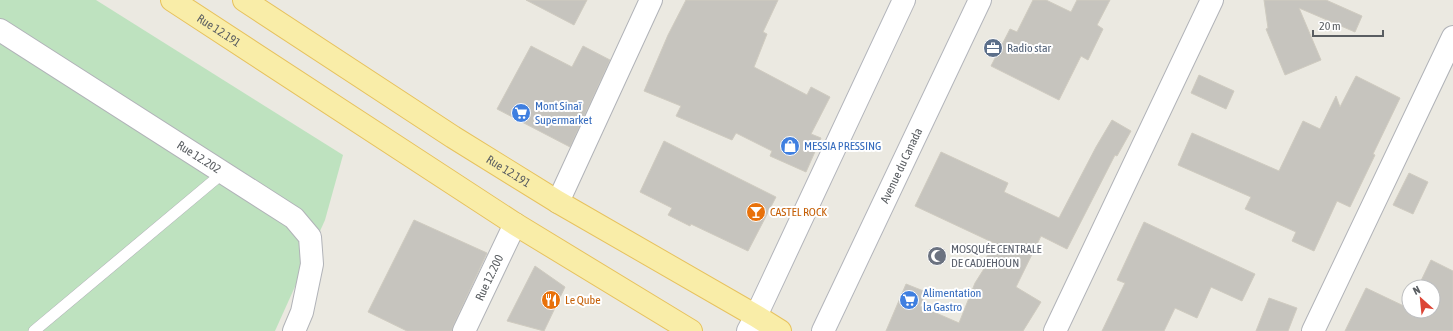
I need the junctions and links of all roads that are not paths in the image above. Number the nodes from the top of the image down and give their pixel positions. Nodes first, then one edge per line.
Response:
1 (172, 0) edge
2 (244, 0) edge
3 (651, 0) edge
4 (904, 0) edge
5 (980, 0) edge
6 (1212, 0) edge
7 (0, 30) edge
8 (1453, 37) edge
9 (224, 172) junction
10 (558, 202) junction
11 (515, 224) junction
12 (752, 324) edge
13 (34, 331) edge
14 (294, 331) edge
15 (464, 331) edge
16 (691, 331) edge
17 (780, 331) edge
18 (823, 331) edge
19 (1055, 331) edge
20 (1314, 331) edge

1 - 11 main road, Rue 12.191
2 - 10 main road, Rue 12.191
3 - 10 street
4 - 12 street
5 - 18 street, Avenue du Canada
6 - 19 street
7 - 9 street, Rue 12.202
8 - 20 street
9 - 13 lane
9 - 14 street, Rue 12.202
10 - 12 main road, Rue 12.191
11 - 15 street, Rue 12.200
11 - 16 main road, Rue 12.191
12 - 17 main road, Rue 12.191

